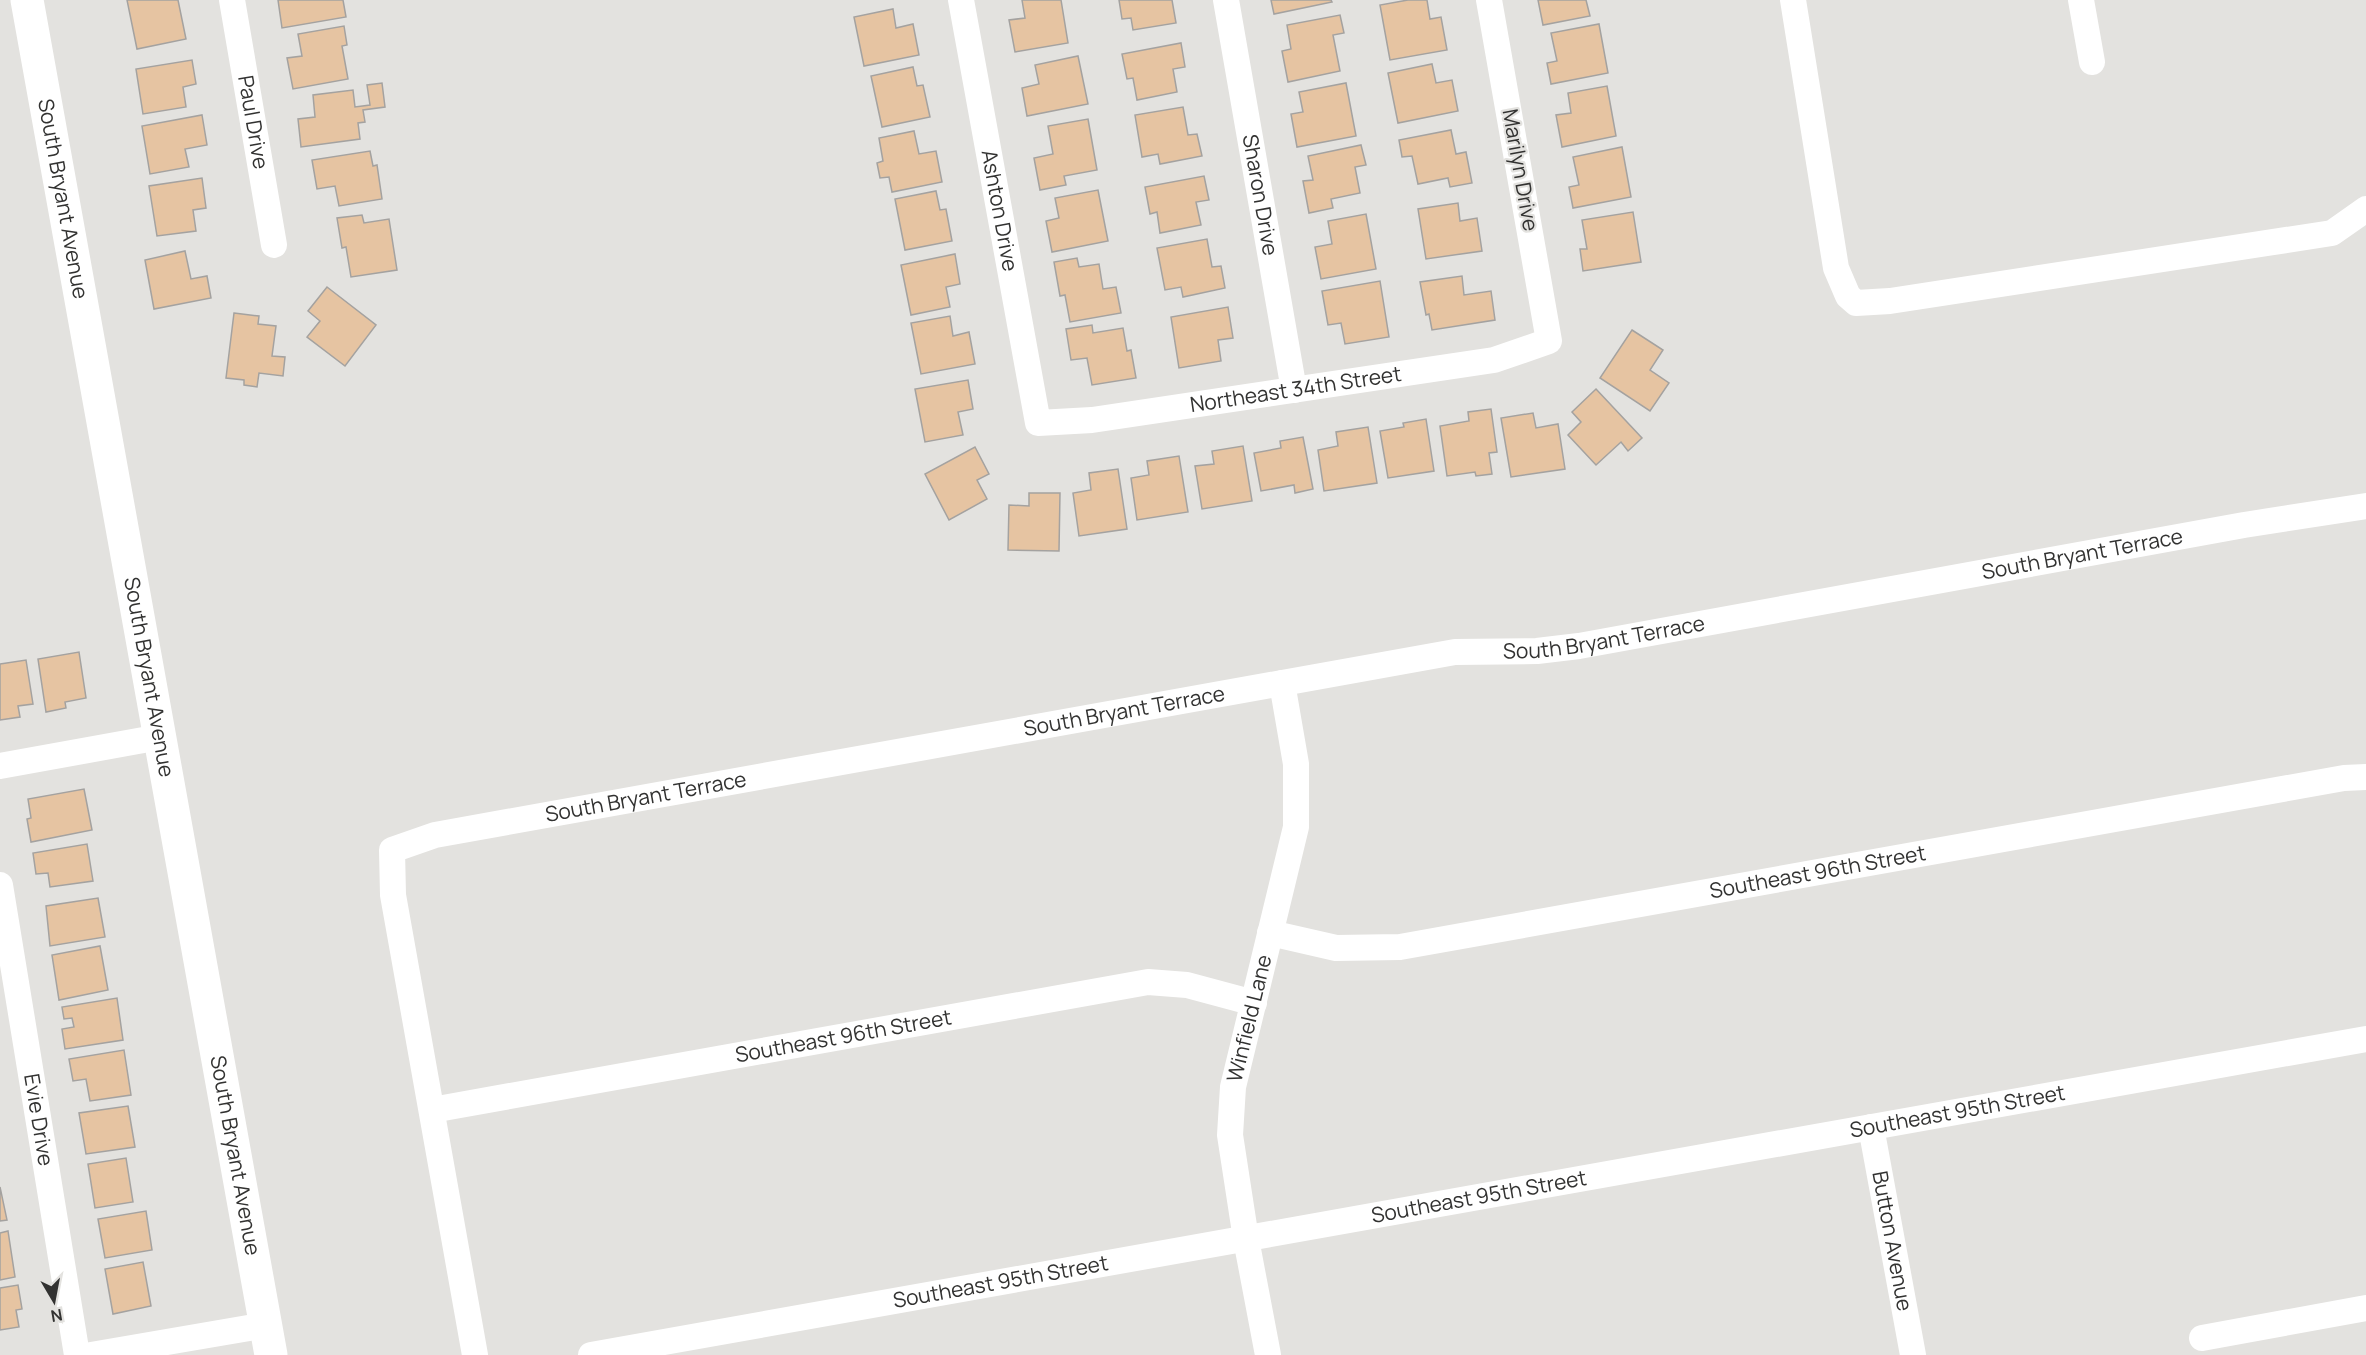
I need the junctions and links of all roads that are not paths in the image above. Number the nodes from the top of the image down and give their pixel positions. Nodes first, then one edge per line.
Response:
1 (27, 0) edge
2 (232, 0) edge
3 (961, 0) edge
4 (1226, 0) edge
5 (1489, 0) edge
6 (1793, 0) edge
7 (2081, 0) edge
8 (2092, 63) dead end
9 (2366, 210) edge
10 (274, 245) dead end
11 (1549, 341) joint
12 (1294, 390) junction
13 (1038, 423) joint
14 (2366, 506) edge
15 (1282, 684) junction
16 (160, 736) junction
17 (0, 766) edge
18 (2366, 777) edge
19 (0, 885) edge
20 (1270, 933) junction
21 (1254, 1003) junction
22 (2366, 1039) edge
23 (432, 1110) junction
24 (1871, 1127) junction
25 (1246, 1239) junction
26 (2366, 1308) edge
27 (2202, 1338) dead end
28 (269, 1340) edge
29 (76, 1355) edge
30 (91, 1355) edge
31 (475, 1355) edge
32 (591, 1355) edge
33 (1268, 1355) edge
34 (1913, 1355) edge

1 - 16 street, South Bryant Avenue
2 - 10 street, Paul Drive
3 - 13 street, Ashton Drive
4 - 12 street, Sharon Drive
5 - 11 street, Marilyn Drive
6 - 9 street
7 - 8 street
11 - 12 street, Northeast 34th Street
12 - 13 street, Northeast 34th Street
14 - 15 street, South Bryant Terrace
15 - 20 street, Winfield Lane
15 - 23 street, South Bryant Terrace
16 - 17 street
16 - 28 street, South Bryant Avenue
18 - 20 street, Southeast 96th Street
19 - 29 street, Evie Drive
20 - 21 street, Winfield Lane
21 - 23 street, Southeast 96th Street
21 - 25 street, Winfield Lane
22 - 24 street, Southeast 95th Street
23 - 31 street, South Bryant Terrace
24 - 25 street, Southeast 95th Street
24 - 34 street, Button Avenue
25 - 32 street, Southeast 95th Street
25 - 33 street, Winfield Lane
26 - 27 street
28 - 30 street

